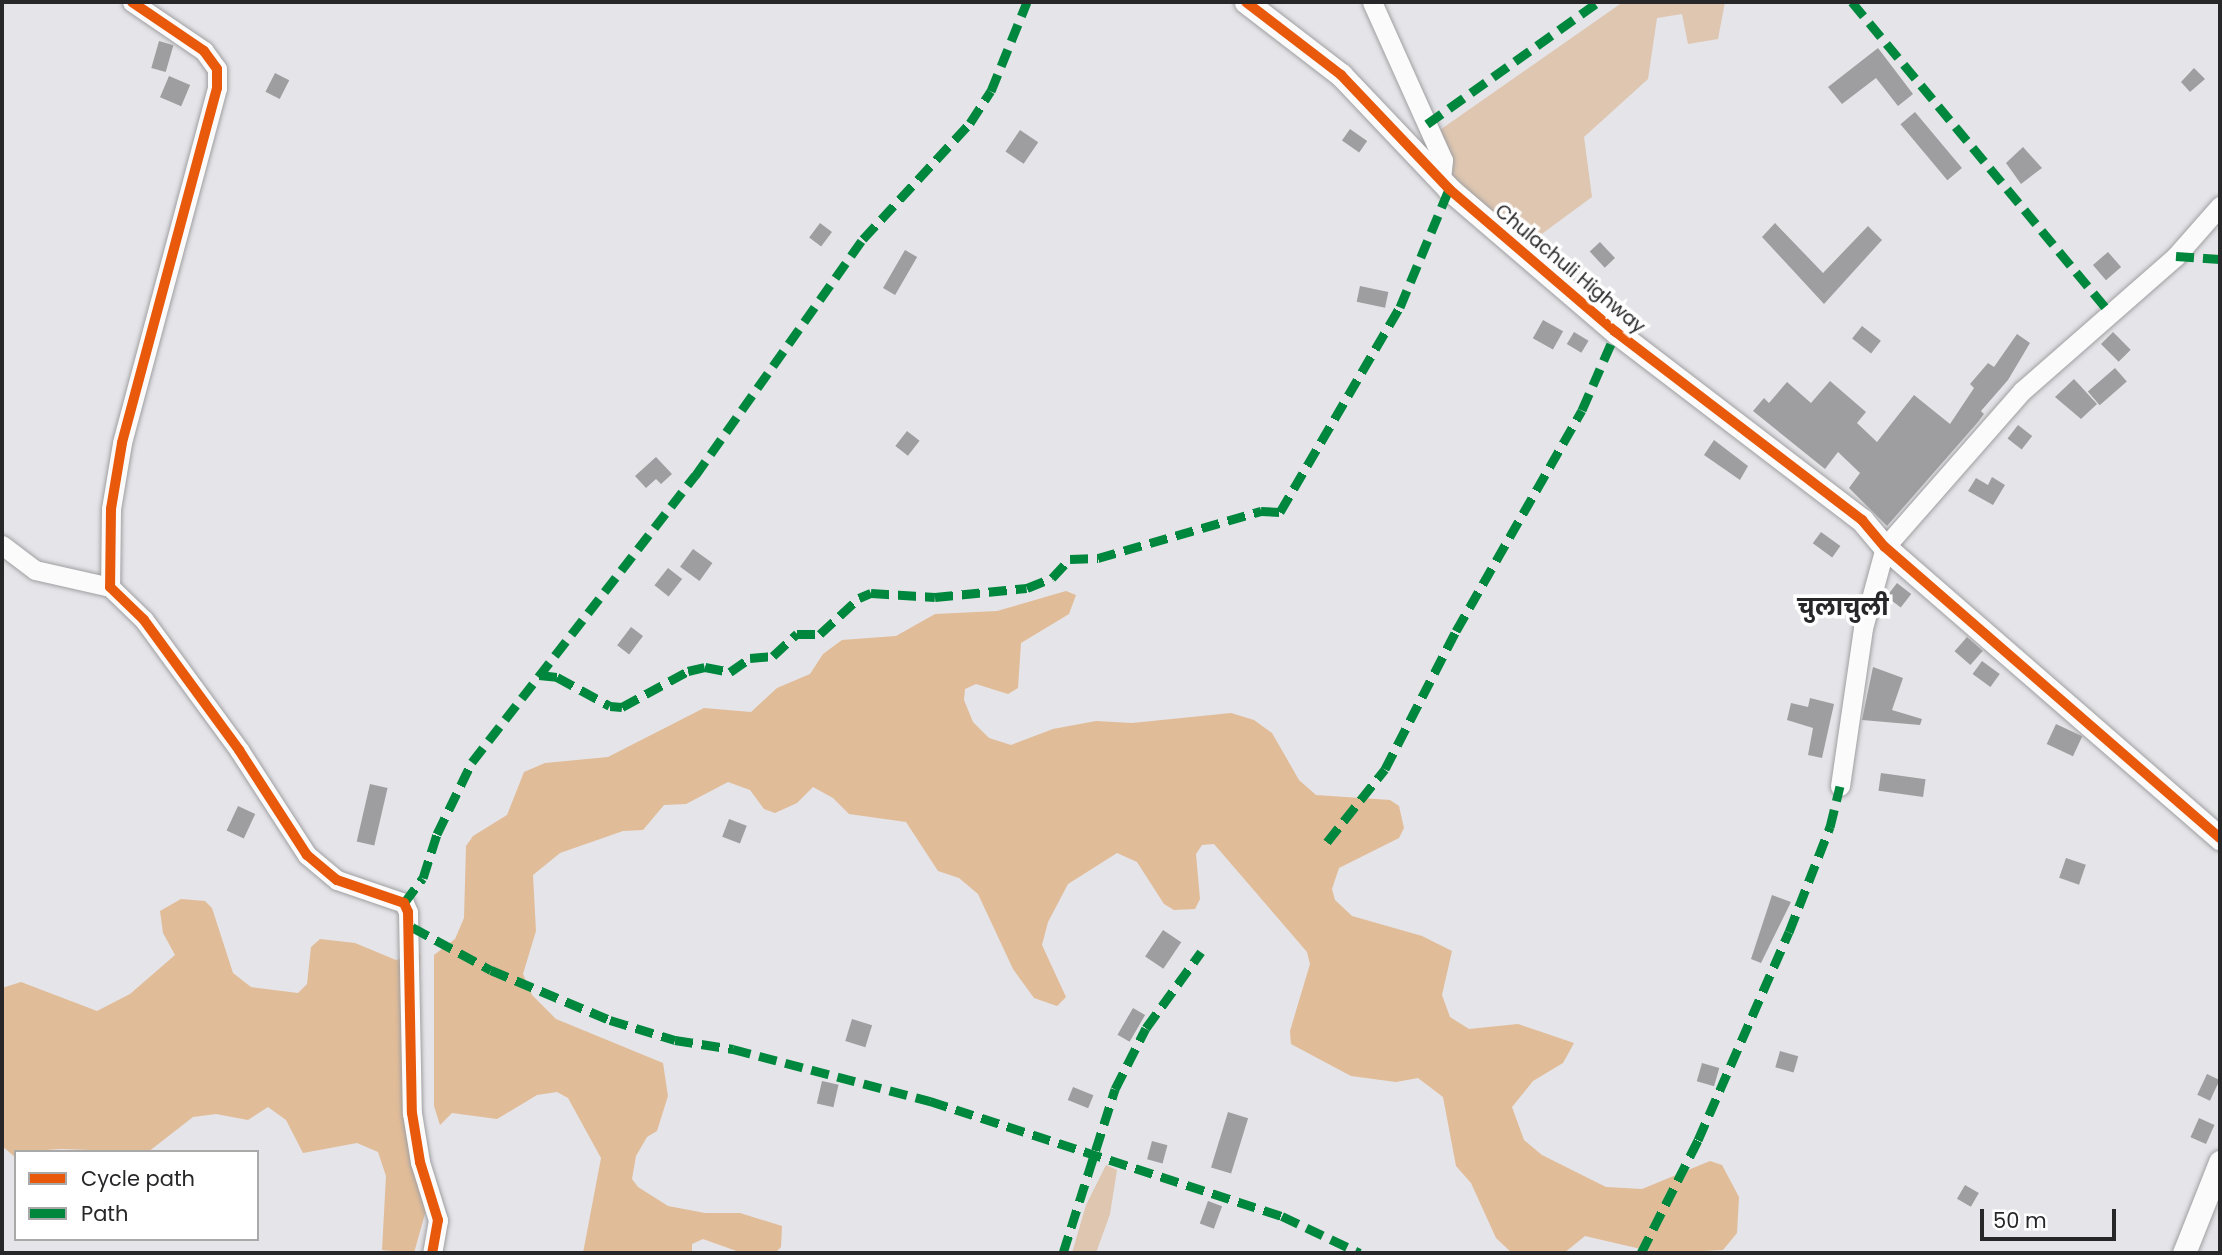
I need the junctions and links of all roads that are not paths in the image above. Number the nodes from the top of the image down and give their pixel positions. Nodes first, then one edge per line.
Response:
1 (132, 2) edge
2 (1246, 2) edge
3 (1372, 2) edge
4 (1440, 178) junction
5 (2220, 206) edge
6 (2, 545) edge
7 (1885, 547) junction
8 (110, 587) junction
9 (1840, 786) dead end
10 (2220, 838) edge
11 (2220, 1163) edge
12 (432, 1253) edge
13 (2184, 1253) edge

1 - 8 street
2 - 4 street, Chulachuli Highway
3 - 4 street
4 - 7 street, Chulachuli Highway
5 - 7 street
6 - 8 street
7 - 9 street
7 - 10 street, Chulachuli Highway
8 - 12 street
11 - 13 street

